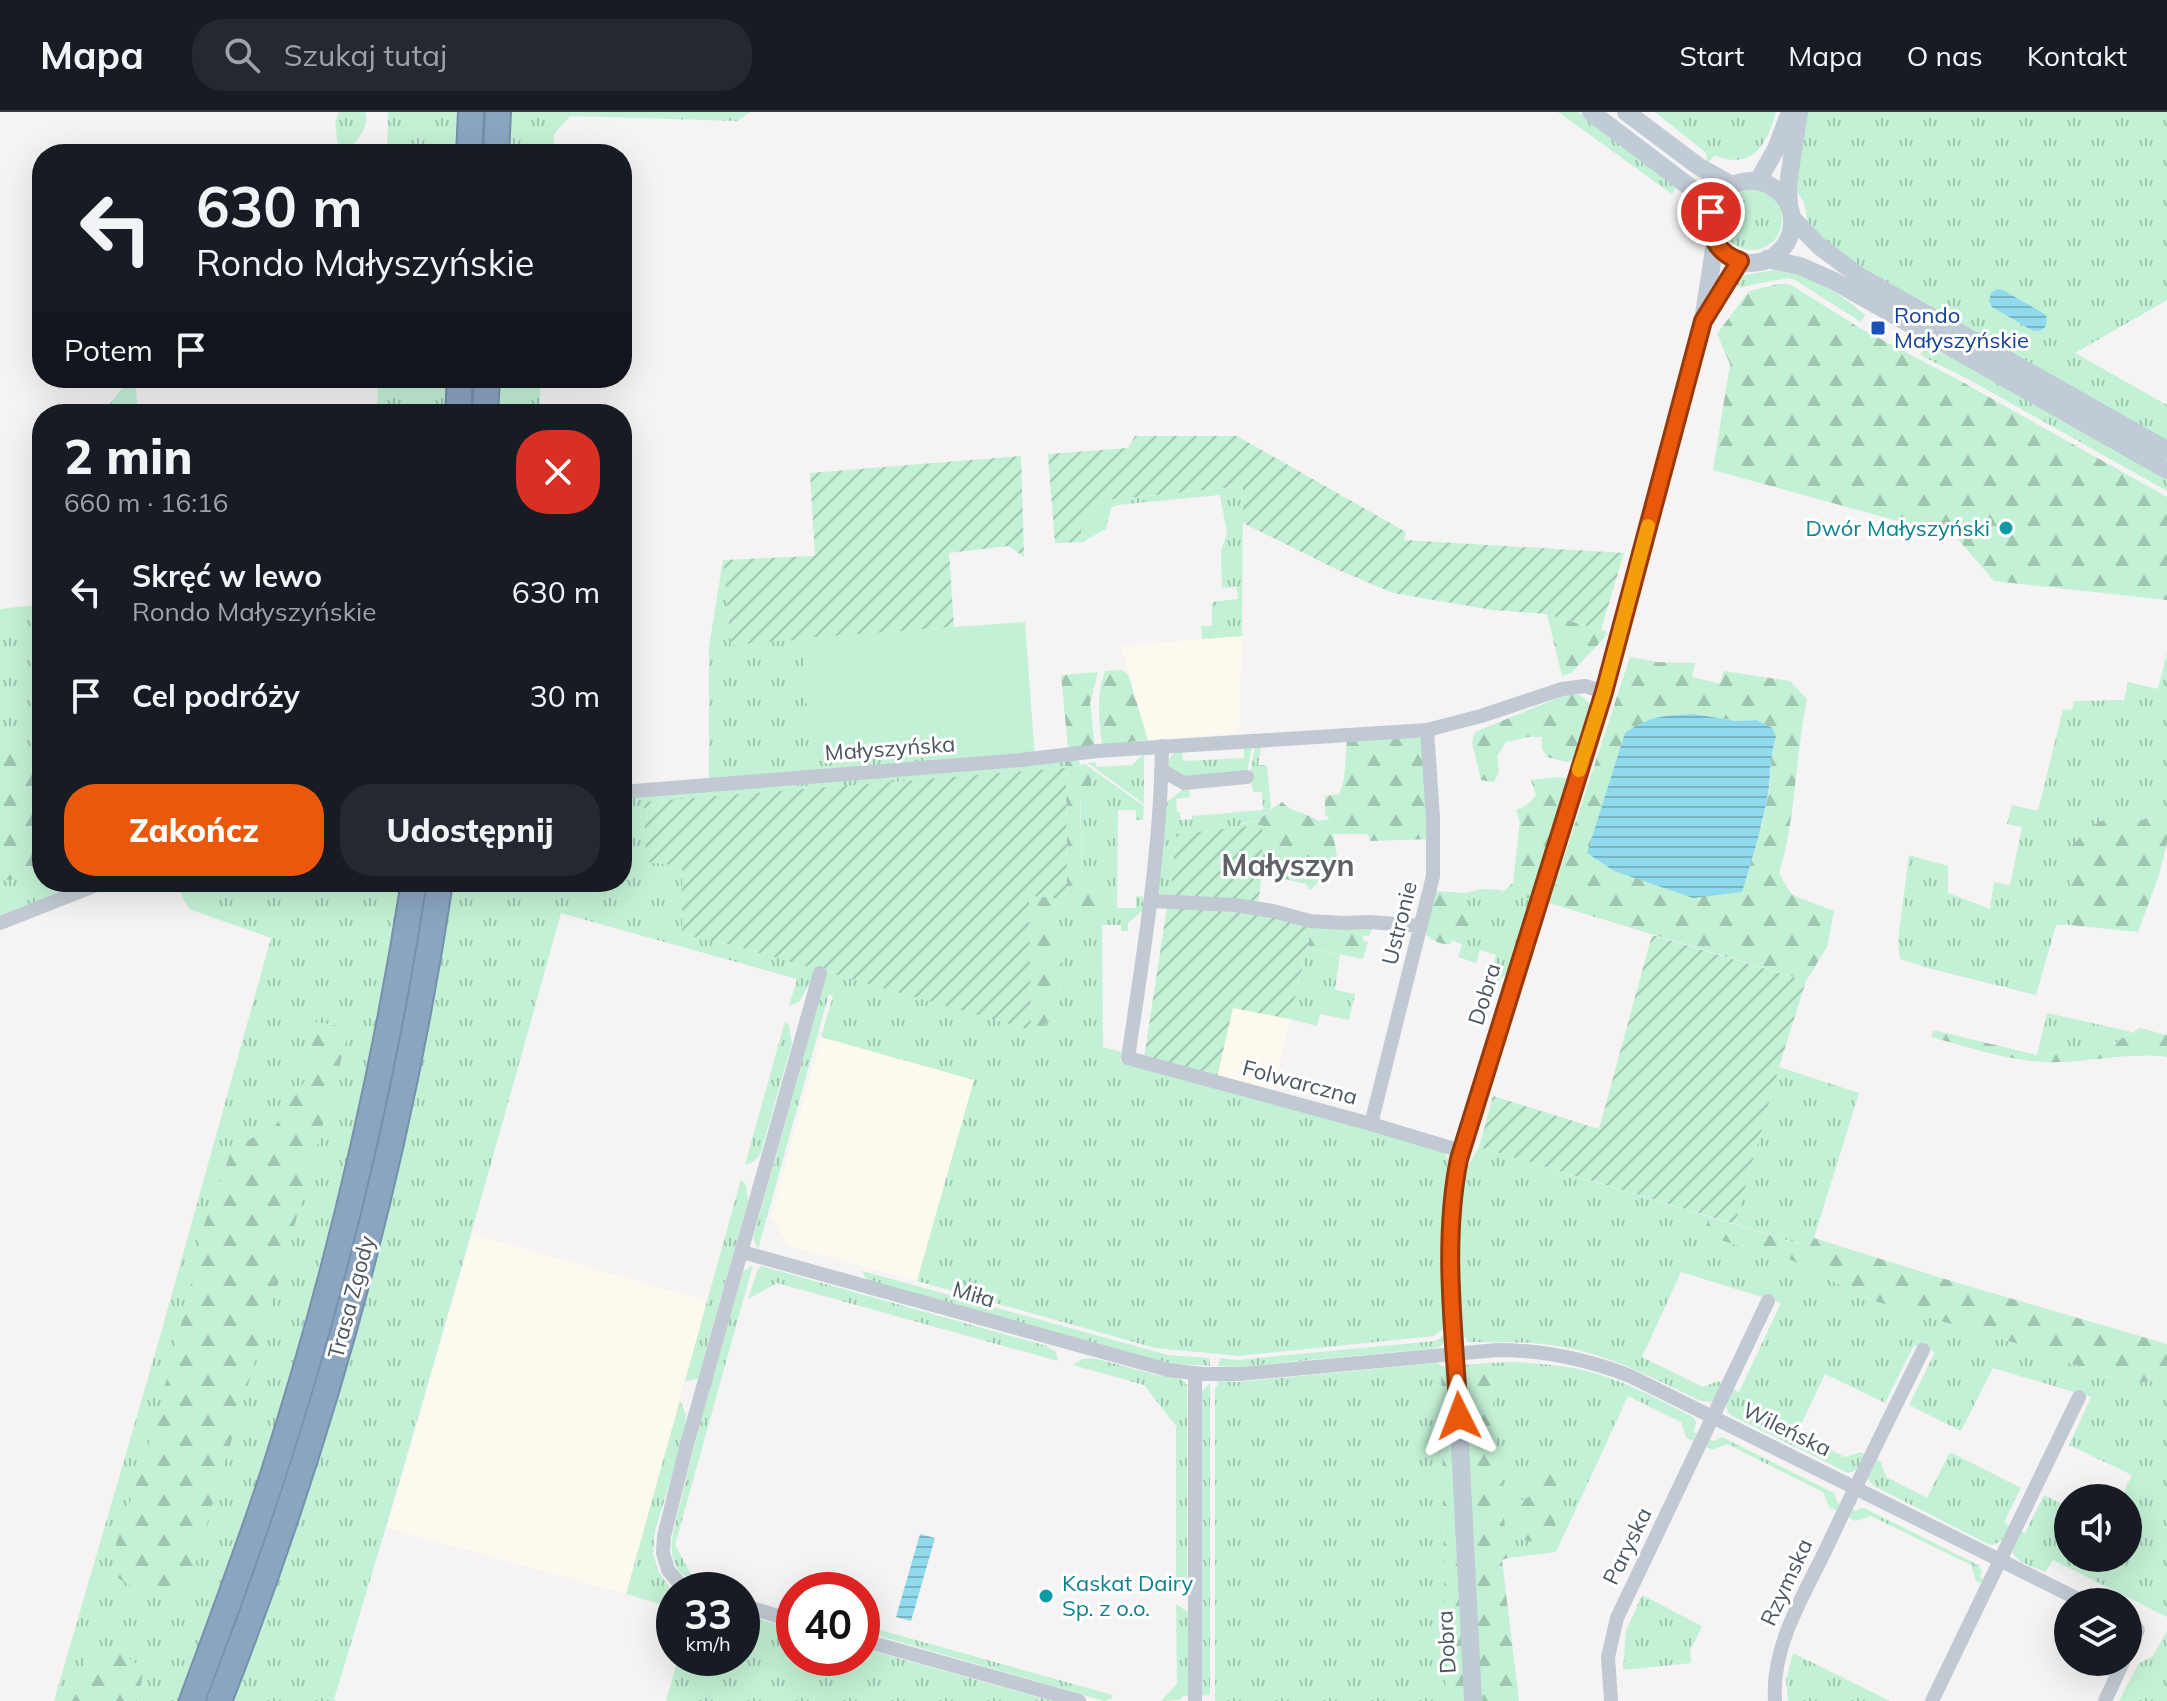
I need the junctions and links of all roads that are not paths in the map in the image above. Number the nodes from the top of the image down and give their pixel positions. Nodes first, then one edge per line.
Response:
1 (471, 112) edge
2 (498, 112) edge
3 (1591, 112) edge
4 (1626, 112) edge
5 (1790, 112) edge
6 (1799, 112) edge
7 (469, 144) edge
8 (496, 144) edge
9 (1758, 181) junction
10 (1732, 185) junction
11 (1790, 212) junction
12 (1710, 224) junction
13 (1715, 243) junction
14 (1767, 259) junction
15 (1740, 261) junction
16 (1703, 321) junction
17 (2167, 450) edge
18 (2167, 470) edge
19 (1604, 692) junction
20 (1427, 730) junction
21 (1162, 746) junction
22 (1161, 770) junction
23 (1247, 777) dead end
24 (632, 791) edge
25 (79, 892) edge
26 (412, 892) edge
27 (438, 892) edge
28 (1151, 901) junction
29 (0, 923) edge
30 (1421, 926) junction
31 (820, 973) dead end
32 (1371, 1124) junction
33 (1461, 1151) junction
34 (742, 1252) junction
35 (1768, 1301) dead end
36 (1923, 1350) dead end
37 (1456, 1353) junction
38 (1195, 1373) junction
39 (2079, 1397) dead end
40 (1714, 1417) junction
41 (1855, 1487) junction
42 (1999, 1558) junction
43 (670, 1572) edge
44 (2057, 1588) edge
45 (880, 1645) edge
46 (2117, 1676) edge
47 (192, 1701) edge
48 (219, 1701) edge
49 (1079, 1701) edge
50 (1195, 1701) edge
51 (1473, 1701) edge
52 (1611, 1701) edge
53 (1775, 1701) edge
54 (1932, 1701) edge
55 (2105, 1701) edge

1 - 7 highway
2 - 8 highway
3 - 12 street
4 - 10 street
5 - 9 street
6 - 11 street
9 - 10 street
9 - 11 street
10 - 12 street
11 - 14 street
11 - 17 street
12 - 13 street
13 - 15 street
13 - 16 street, Dobra
14 - 15 street
14 - 18 street
15 - 16 street, Dobra
16 - 19 street, Dobra
19 - 20 street, Małyszyńska
19 - 33 street, Dobra
20 - 21 street, Małyszyńska
20 - 30 street, Ustronie
21 - 22 street
21 - 24 street, Małyszyńska
22 - 23 street
22 - 28 street
25 - 29 street
26 - 47 highway, Trasa Zgody
27 - 48 highway, Trasa Zgody
28 - 30 street
28 - 32 street, Folwarczna
30 - 32 street, Ustronie
31 - 34 street
32 - 33 street, Folwarczna
33 - 37 street, Dobra
34 - 38 street, Miła
34 - 43 street
35 - 40 street, Paryska
36 - 41 street, Rzymska
37 - 38 street, Miła
37 - 40 street, Wileńska
37 - 51 street, Dobra
38 - 50 street
39 - 42 street
40 - 41 street, Wileńska
40 - 52 street, Paryska
41 - 42 street, Wileńska
41 - 53 street, Rzymska
42 - 44 street, Wileńska
42 - 54 street
45 - 49 street
46 - 55 street

